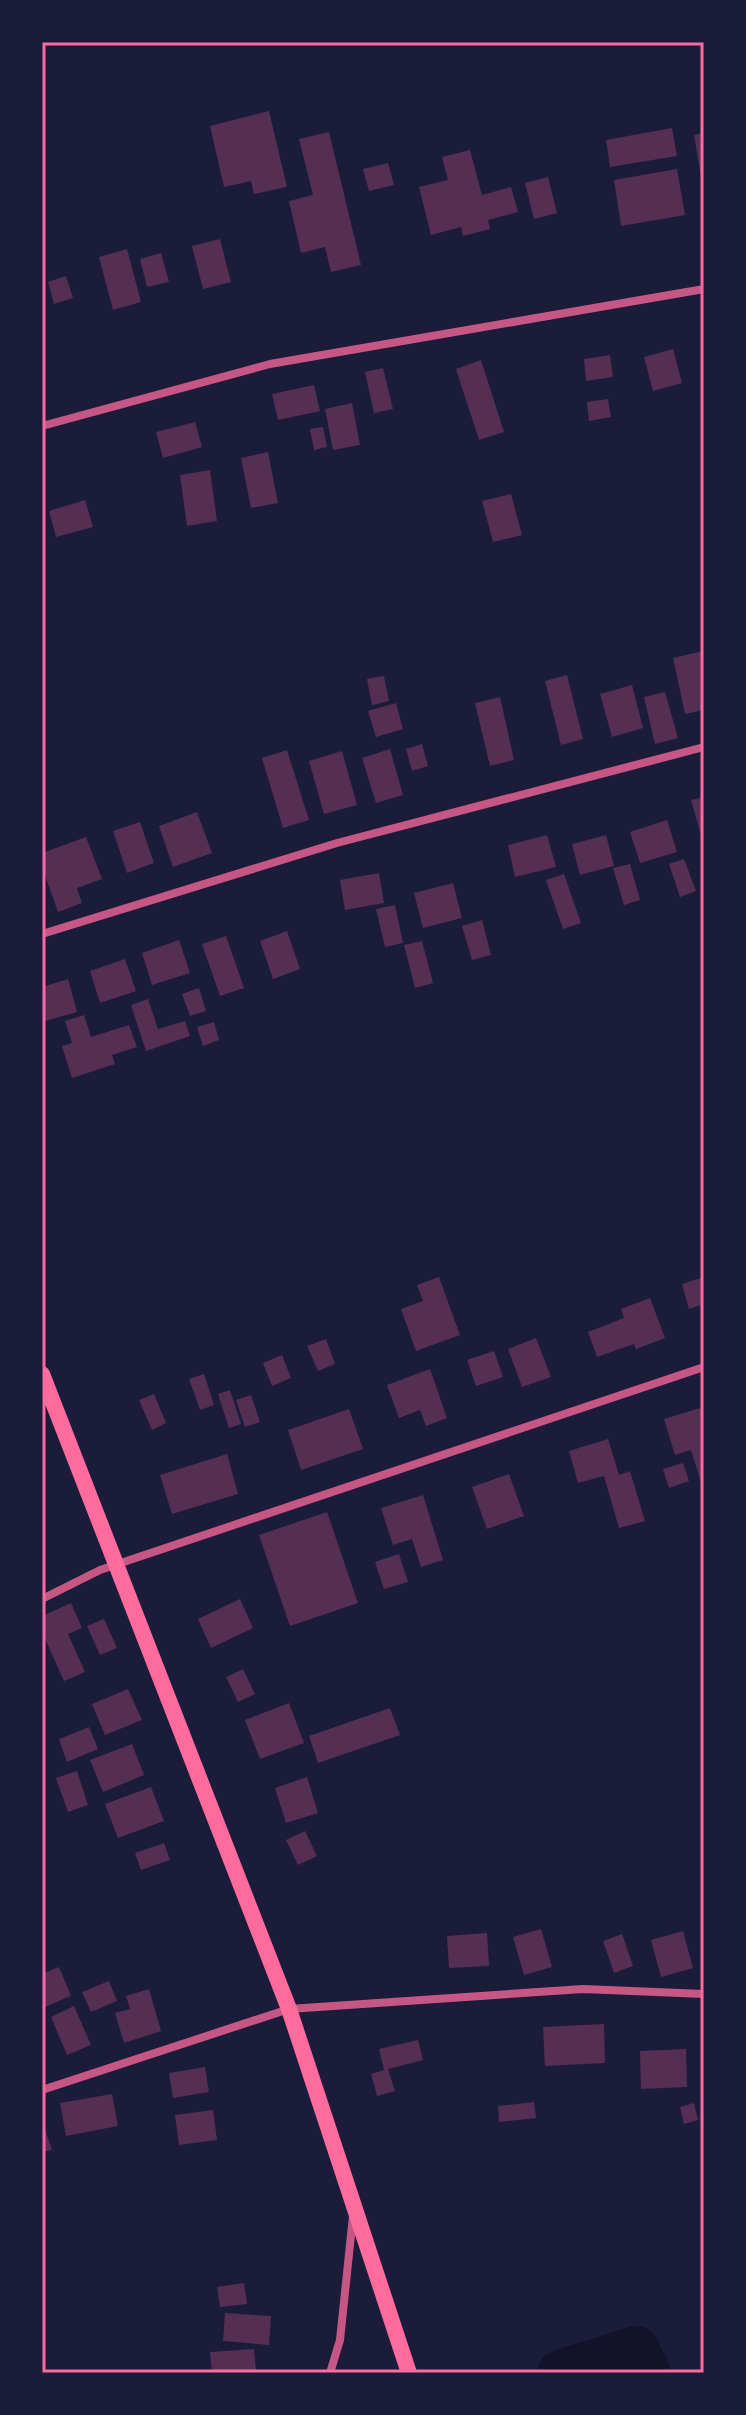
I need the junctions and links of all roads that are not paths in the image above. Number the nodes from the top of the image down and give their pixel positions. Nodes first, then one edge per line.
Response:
1 (704, 289) edge
2 (42, 426) edge
3 (704, 747) edge
4 (42, 934) edge
5 (704, 1367) edge
6 (42, 1374) edge
7 (116, 1564) junction
8 (42, 1599) edge
9 (704, 1994) edge
10 (289, 2009) junction
11 (42, 2090) edge
12 (354, 2205) junction
13 (330, 2373) edge
14 (409, 2373) edge

1 - 2 street
3 - 4 street
5 - 7 street
6 - 7 main road
7 - 8 street
7 - 10 main road
9 - 10 street
10 - 11 street
10 - 12 main road
12 - 13 street
12 - 14 main road

